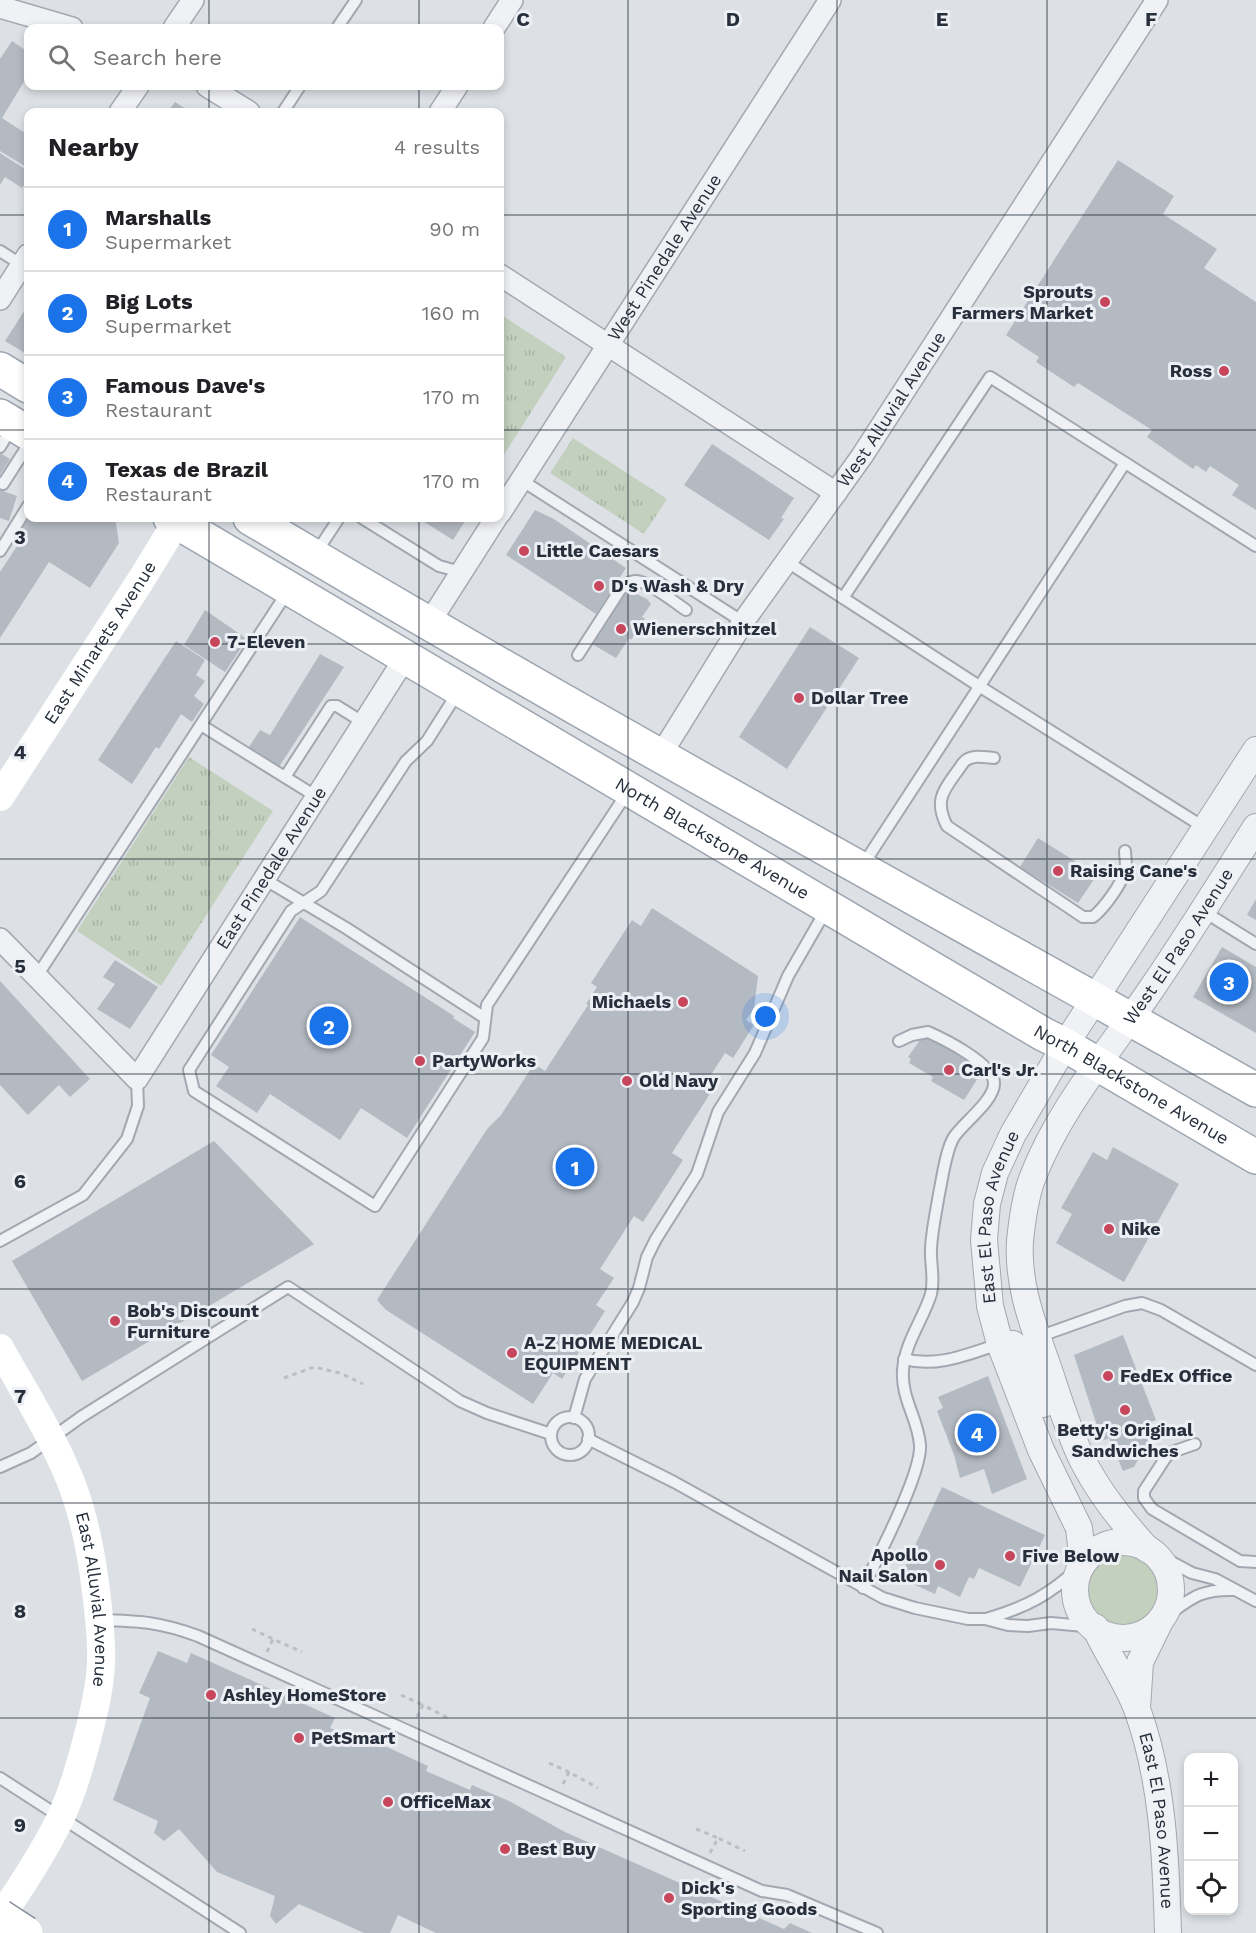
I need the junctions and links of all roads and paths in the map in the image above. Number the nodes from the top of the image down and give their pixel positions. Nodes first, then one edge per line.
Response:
1 (193, 0) edge
2 (356, 0) edge
3 (512, 0) edge
4 (830, 0) edge
5 (1157, 0) edge
6 (0, 7) edge
7 (58, 24) edge
8 (177, 24) edge
9 (340, 24) edge
10 (497, 24) edge
11 (135, 90) edge
12 (213, 90) edge
13 (297, 90) edge
14 (454, 90) edge
15 (123, 108) edge
16 (243, 108) edge
17 (286, 108) edge
18 (443, 108) edge
19 (0, 251) edge
20 (24, 260) edge
21 (24, 262) edge
22 (504, 278) edge
23 (0, 299) edge
24 (608, 345) junction
25 (0, 369) edge
26 (24, 384) edge
27 (14, 433) edge
28 (1125, 463) junction
29 (521, 480) junction
30 (0, 483) edge
31 (836, 493) junction
32 (504, 507) edge
33 (24, 512) edge
34 (173, 522) edge
35 (180, 522) edge
36 (257, 522) edge
37 (336, 522) edge
38 (368, 522) edge
39 (493, 522) edge
40 (1256, 546) edge
41 (0, 551) edge
42 (314, 556) junction
43 (786, 561) junction
44 (461, 572) junction
45 (290, 589) junction
46 (843, 598) junction
47 (686, 610) dead end
48 (743, 622) junction
49 (429, 623) junction
50 (578, 655) dead end
51 (405, 658) junction
52 (979, 686) junction
53 (459, 690) junction
54 (364, 723) junction
55 (201, 725) junction
56 (1256, 750) edge
57 (660, 756) junction
58 (994, 758) dead end
59 (285, 777) junction
60 (629, 791) junction
61 (0, 797) edge
62 (317, 797) junction
63 (1256, 827) edge
64 (1205, 828) junction
65 (1125, 850) dead end
66 (861, 867) junction
67 (264, 879) junction
68 (304, 902) junction
69 (828, 908) junction
70 (1202, 911) junction
71 (0, 939) edge
72 (1256, 944) edge
73 (37, 976) junction
74 (1095, 1000) junction
75 (485, 1018) junction
76 (1131, 1018) junction
77 (899, 1041) dead end
78 (1065, 1045) junction
79 (1098, 1065) junction
80 (137, 1079) junction
81 (1256, 1090) edge
82 (1256, 1157) edge
83 (0, 1241) edge
84 (1038, 1337) junction
85 (999, 1344) junction
86 (0, 1348) edge
87 (904, 1359) junction
88 (1256, 1365) edge
89 (284, 1378) dead end
90 (363, 1384) dead end
91 (573, 1418) junction
92 (551, 1434) junction
93 (51, 1439) junction
94 (588, 1439) junction
95 (1195, 1444) dead end
96 (1081, 1457) junction
97 (0, 1467) edge
98 (1147, 1549) junction
99 (1256, 1562) edge
100 (1081, 1566) junction
101 (863, 1588) junction
102 (1237, 1590) junction
103 (1256, 1601) edge
104 (985, 1619) junction
105 (99, 1620) junction
106 (1161, 1620) junction
107 (1095, 1627) junction
108 (252, 1629) dead end
109 (273, 1639) junction
110 (302, 1652) dead end
111 (267, 1653) dead end
112 (401, 1695) dead end
113 (423, 1705) junction
114 (1137, 1708) junction
115 (417, 1717) dead end
116 (450, 1719) dead end
117 (549, 1763) dead end
118 (569, 1772) junction
119 (0, 1778) edge
120 (563, 1784) dead end
121 (598, 1788) dead end
122 (61, 1817) junction
123 (696, 1829) dead end
124 (718, 1838) junction
125 (745, 1851) dead end
126 (710, 1853) dead end
127 (0, 1917) edge
128 (26, 1933) edge
129 (240, 1933) edge
130 (877, 1933) edge
131 (1168, 1933) edge

1 - 8 street
2 - 9 lane
3 - 10 street
4 - 24 street, West Pinedale Avenue
5 - 31 street, West Alluvial Avenue
6 - 7 street
11 - 15 street
12 - 16 street
13 - 17 lane
14 - 18 street
19 - 20 lane
21 - 23 street
22 - 24 street
24 - 29 street, West Pinedale Avenue
24 - 31 street
25 - 26 main road
27 - 30 lane
28 - 40 lane
28 - 46 lane
28 - 52 lane
29 - 32 street, West Pinedale Avenue
29 - 48 lane
31 - 43 street, West Alluvial Avenue
33 - 41 lane
34 - 61 main road, East Minarets Avenue
35 - 45 main road, North Blackstone Avenue
36 - 42 main road
37 - 42 lane
38 - 44 lane
39 - 44 street
42 - 49 main road
43 - 46 lane
43 - 48 street, West Alluvial Avenue
44 - 49 street
45 - 51 main road, North Blackstone Avenue
45 - 55 lane
46 - 52 lane
47 - 50 lane
48 - 57 street, West Alluvial Avenue
49 - 57 main road
51 - 53 main road, North Blackstone Avenue
51 - 54 street, East Pinedale Avenue
52 - 64 lane
52 - 66 lane
53 - 57 main road
53 - 60 main road, North Blackstone Avenue
53 - 68 lane
54 - 59 lane
54 - 62 street, East Pinedale Avenue
55 - 59 lane
55 - 73 lane
56 - 64 street
57 - 66 main road
58 - 65 lane
59 - 62 lane
60 - 66 main road
60 - 69 main road, North Blackstone Avenue
60 - 75 lane
62 - 67 street, East Pinedale Avenue
63 - 70 street, West El Paso Avenue
64 - 74 street
66 - 74 main road
67 - 68 lane
67 - 80 street, East Pinedale Avenue
68 - 75 lane
68 - 75 lane
69 - 78 main road, North Blackstone Avenue
69 - 91 lane
70 - 72 lane
70 - 76 street, West El Paso Avenue
71 - 73 street
73 - 80 street
74 - 76 main road
74 - 78 street
76 - 79 street, West El Paso Avenue
76 - 81 main road
77 - 87 lane
78 - 79 main road, North Blackstone Avenue
78 - 85 street, East El Paso Avenue
79 - 82 main road, North Blackstone Avenue
79 - 84 street, East El Paso Avenue
80 - 83 lane
84 - 88 lane
84 - 96 street, East El Paso Avenue
85 - 87 lane
85 - 96 street
85 - 100 street, East El Paso Avenue
86 - 93 main road, East Alluvial Avenue
87 - 101 lane
89 - 90 path
91 - 92 lane
91 - 94 lane
92 - 93 lane
92 - 94 lane
93 - 97 lane
93 - 105 main road, East Alluvial Avenue
94 - 101 lane
95 - 99 lane
96 - 98 street, East El Paso Avenue
98 - 100 street
98 - 102 lane
98 - 106 street
100 - 104 lane
100 - 107 street
101 - 104 lane
102 - 103 lane
102 - 106 lane
104 - 107 lane
105 - 122 main road, East Alluvial Avenue
105 - 130 lane
106 - 107 street
106 - 114 street, East El Paso Avenue
107 - 114 street, East El Paso Avenue
108 - 109 path
109 - 110 path
109 - 111 path
112 - 113 path
113 - 115 path
113 - 116 path
114 - 131 street, East El Paso Avenue
117 - 118 path
118 - 120 path
118 - 121 path
119 - 122 lane
122 - 127 main road, East Alluvial Avenue
122 - 129 lane
123 - 124 path
124 - 125 path
124 - 126 path
127 - 128 main road, bridge

